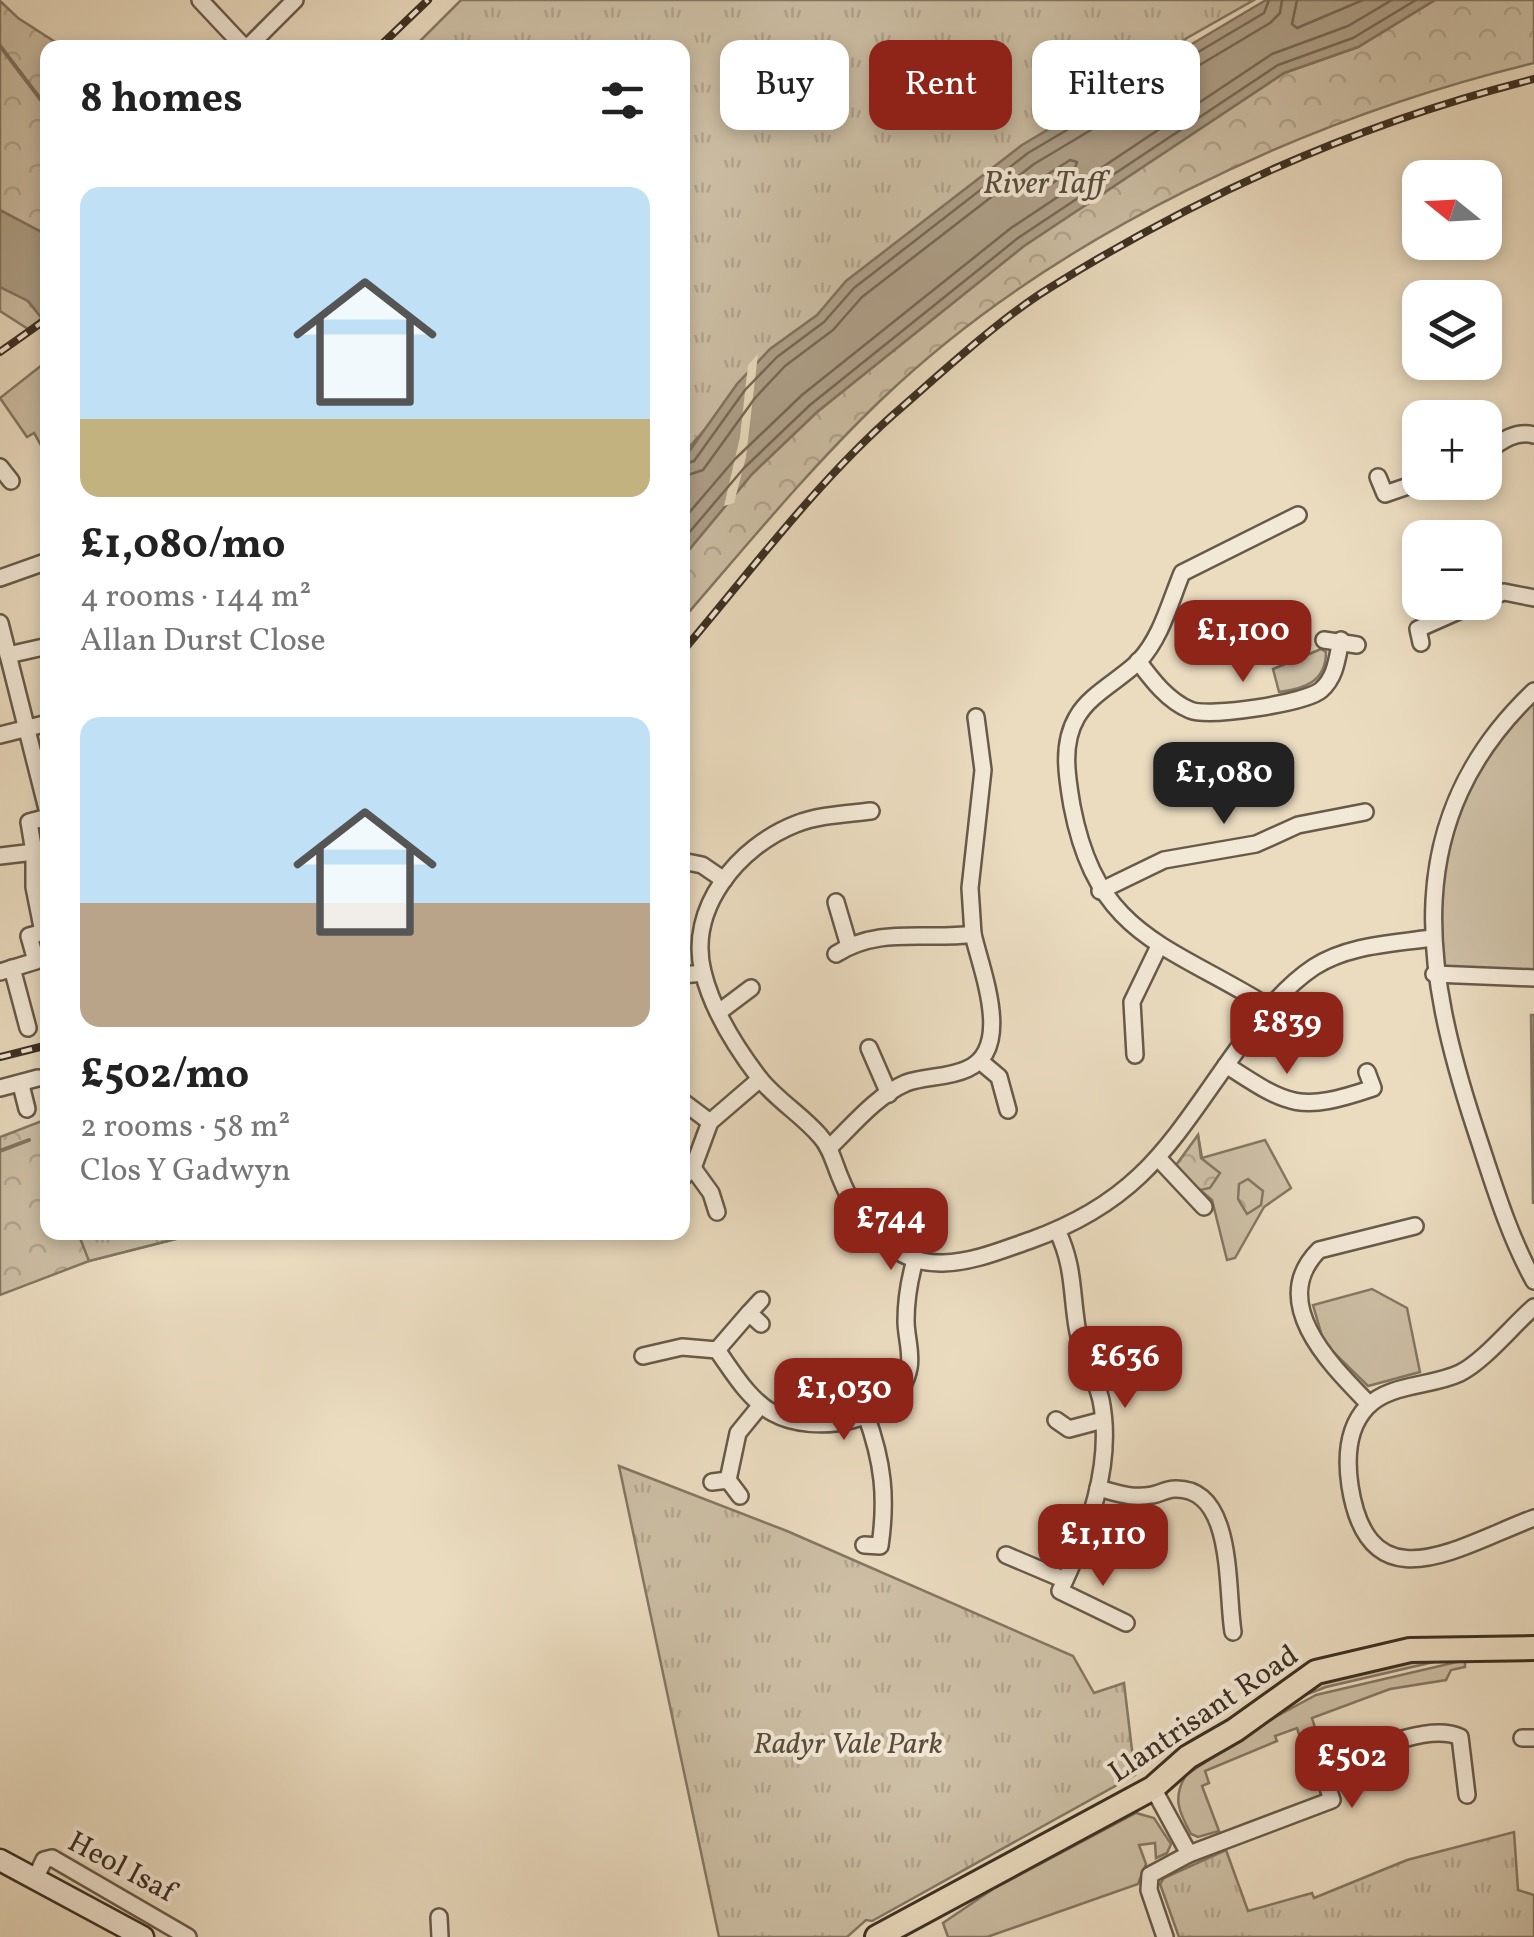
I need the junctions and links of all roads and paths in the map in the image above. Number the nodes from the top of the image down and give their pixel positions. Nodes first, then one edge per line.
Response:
1 (200, 0) edge
2 (295, 0) edge
3 (238, 40) edge
4 (254, 40) edge
5 (1534, 435) edge
6 (1502, 440) edge
7 (0, 467) edge
8 (1378, 478) dead end
9 (11, 481) dead end
10 (1402, 488) edge
11 (1298, 515) dead end
12 (40, 563) edge
13 (0, 578) edge
14 (1502, 593) edge
15 (1534, 598) edge
16 (1438, 620) edge
17 (0, 622) edge
18 (1341, 641) dead end
19 (1422, 643) dead end
20 (40, 648) edge
21 (8, 655) junction
22 (1138, 662) junction
23 (1534, 690) edge
24 (976, 717) dead end
25 (40, 726) edge
26 (26, 729) junction
27 (0, 736) edge
28 (40, 784) edge
29 (870, 811) dead end
30 (1365, 812) dead end
31 (40, 818) edge
32 (34, 852) junction
33 (0, 856) edge
34 (690, 862) edge
35 (724, 880) junction
36 (1100, 892) junction
37 (836, 902) dead end
38 (40, 911) edge
39 (40, 933) edge
40 (973, 934) junction
41 (1431, 938) junction
42 (1159, 946) junction
43 (6, 970) edge
44 (703, 973) junction
45 (690, 974) edge
46 (1434, 974) junction
47 (1534, 978) edge
48 (750, 988) dead end
49 (1268, 1007) junction
50 (719, 1012) junction
51 (28, 1028) dead end
52 (869, 1048) dead end
53 (1135, 1055) dead end
54 (980, 1061) junction
55 (1226, 1065) junction
56 (1367, 1072) dead end
57 (38, 1078) dead end
58 (760, 1079) junction
59 (21, 1084) junction
60 (0, 1088) edge
61 (888, 1094) junction
62 (690, 1107) edge
63 (27, 1109) dead end
64 (1008, 1110) dead end
65 (710, 1122) junction
66 (829, 1148) junction
67 (1159, 1159) junction
68 (690, 1168) edge
69 (690, 1175) edge
70 (1204, 1208) dead end
71 (718, 1212) dead end
72 (1415, 1226) dead end
73 (1057, 1230) junction
74 (916, 1260) junction
75 (1534, 1281) edge
76 (761, 1300) dead end
77 (1534, 1307) edge
78 (717, 1350) junction
79 (1167, 1354) dead end
80 (643, 1356) dead end
81 (1091, 1373) junction
82 (1369, 1404) junction
83 (760, 1406) junction
84 (866, 1415) junction
85 (1103, 1420) junction
86 (1066, 1448) dead end
87 (1098, 1488) junction
88 (740, 1496) dead end
89 (1534, 1518) edge
90 (864, 1545) dead end
91 (1006, 1555) dead end
92 (1028, 1566) junction
93 (1065, 1580) junction
94 (1019, 1584) dead end
95 (1119, 1599) dead end
96 (1233, 1632) dead end
97 (1534, 1648) edge
98 (1153, 1788) junction
99 (1467, 1796) dead end
100 (1189, 1854) junction
101 (0, 1860) edge
102 (36, 1877) junction
103 (930, 1910) junction
104 (439, 1917) dead end
105 (143, 1937) edge
106 (188, 1937) edge
107 (440, 1937) edge
108 (877, 1937) edge
109 (900, 1937) edge
110 (1165, 1937) edge

1 - 3 street
2 - 4 street
5 - 6 street
7 - 9 street
8 - 10 street
11 - 22 street
12 - 13 street
14 - 15 street
16 - 19 street
17 - 21 street
18 - 22 street
20 - 21 street
21 - 26 street
22 - 36 street
23 - 41 street
24 - 40 street
25 - 26 street
26 - 27 street
26 - 28 street
29 - 35 street
30 - 36 street
31 - 32 street
32 - 33 street
32 - 38 street
34 - 35 street
35 - 44 street
36 - 42 street
37 - 40 street
39 - 43 street
40 - 54 street
41 - 46 street
41 - 49 street
42 - 49 street
42 - 53 street
43 - 51 street
44 - 45 street
44 - 50 street
46 - 47 street
46 - 75 street
48 - 50 street
49 - 55 street
50 - 58 street
52 - 61 street
54 - 61 street
54 - 64 street
55 - 56 street
55 - 67 street
57 - 59 street
58 - 65 street
58 - 66 street
59 - 60 street
59 - 63 street
61 - 66 street
62 - 65 street
65 - 68 street
66 - 74 street
67 - 70 street
67 - 73 street
69 - 71 street
72 - 82 street
73 - 74 street
73 - 81 street
74 - 84 street
76 - 78 street
77 - 82 street
78 - 80 street
78 - 83 street
79 - 81 street
81 - 85 street
82 - 89 street
83 - 84 street
83 - 88 street
84 - 90 street
85 - 86 street
85 - 87 street
87 - 93 street
87 - 96 street
91 - 92 street
92 - 93 street
92 - 94 street
93 - 95 street
97 - 98 main road, Llantrisant Road
98 - 100 street
98 - 103 main road, Llantrisant Road
99 - 100 street
100 - 110 street
101 - 102 main road, Heol Isaf
102 - 105 main road, Heol Isaf
102 - 106 street, Heol Isaf
103 - 108 main road, Llantrisant Road
103 - 109 main road, Llantrisant Road
104 - 107 street

